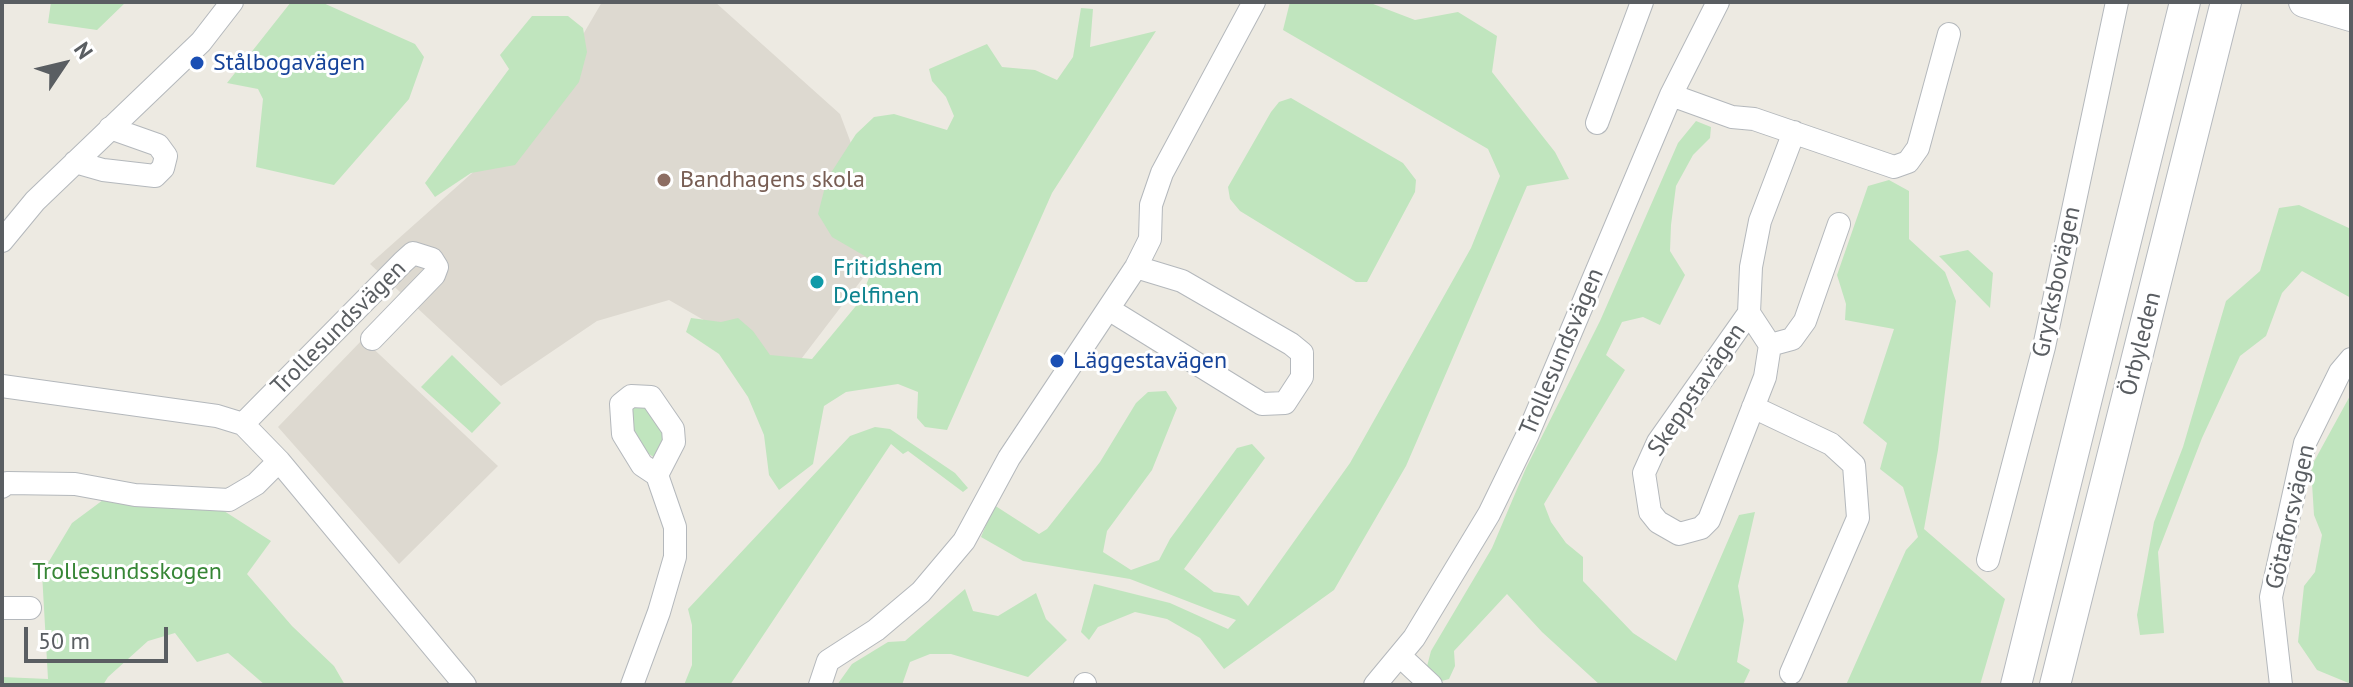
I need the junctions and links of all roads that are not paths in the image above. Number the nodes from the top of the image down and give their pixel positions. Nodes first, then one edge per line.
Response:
1 (232, 2) edge
2 (1254, 2) edge
3 (1642, 2) edge
4 (1718, 2) edge
5 (2117, 2) edge
6 (2185, 2) edge
7 (2226, 2) edge
8 (2304, 2) edge
9 (2351, 16) edge
10 (1949, 34) dead end
11 (1671, 95) junction
12 (1597, 123) dead end
13 (110, 128) junction
14 (1794, 132) junction
15 (75, 162) junction
16 (1839, 224) dead end
17 (2, 241) edge
18 (1136, 267) junction
19 (1110, 310) junction
20 (1749, 313) junction
21 (372, 339) dead end
22 (1770, 345) junction
23 (2351, 359) edge
24 (2, 386) edge
25 (1753, 407) junction
26 (243, 424) junction
27 (279, 461) junction
28 (657, 475) dead end
29 (2, 487) edge
30 (1988, 560) dead end
31 (2, 608) edge
32 (30, 608) dead end
33 (1400, 656) junction
34 (1791, 673) dead end
35 (465, 685) edge
36 (632, 685) edge
37 (820, 685) edge
38 (1375, 685) edge
39 (1431, 685) edge
40 (2016, 685) edge
41 (2055, 685) edge
42 (2281, 685) edge

1 - 13 street
2 - 18 street
3 - 12 street
4 - 11 street, Trollesundsvägen
5 - 30 street, Grycksbovägen
6 - 40 main road, Örbyleden
7 - 41 main road, Örbyleden
8 - 9 main road
10 - 14 street
11 - 14 street
11 - 33 street, Trollesundsvägen
13 - 15 street
13 - 15 street
14 - 20 street, Skeppstavägen
15 - 17 street
16 - 22 street, Skeppstavägen
18 - 19 street
18 - 19 street
19 - 37 street
20 - 22 street, Skeppstavägen
20 - 25 street, Skeppstavägen
21 - 26 street, Trollesundsvägen
22 - 25 street, Skeppstavägen
23 - 42 street, Götaforsvägen
24 - 26 street
25 - 34 street
26 - 27 street
27 - 29 street
27 - 35 street
28 - 36 street
31 - 32 street
33 - 38 street, Trollesundsvägen
33 - 39 street

